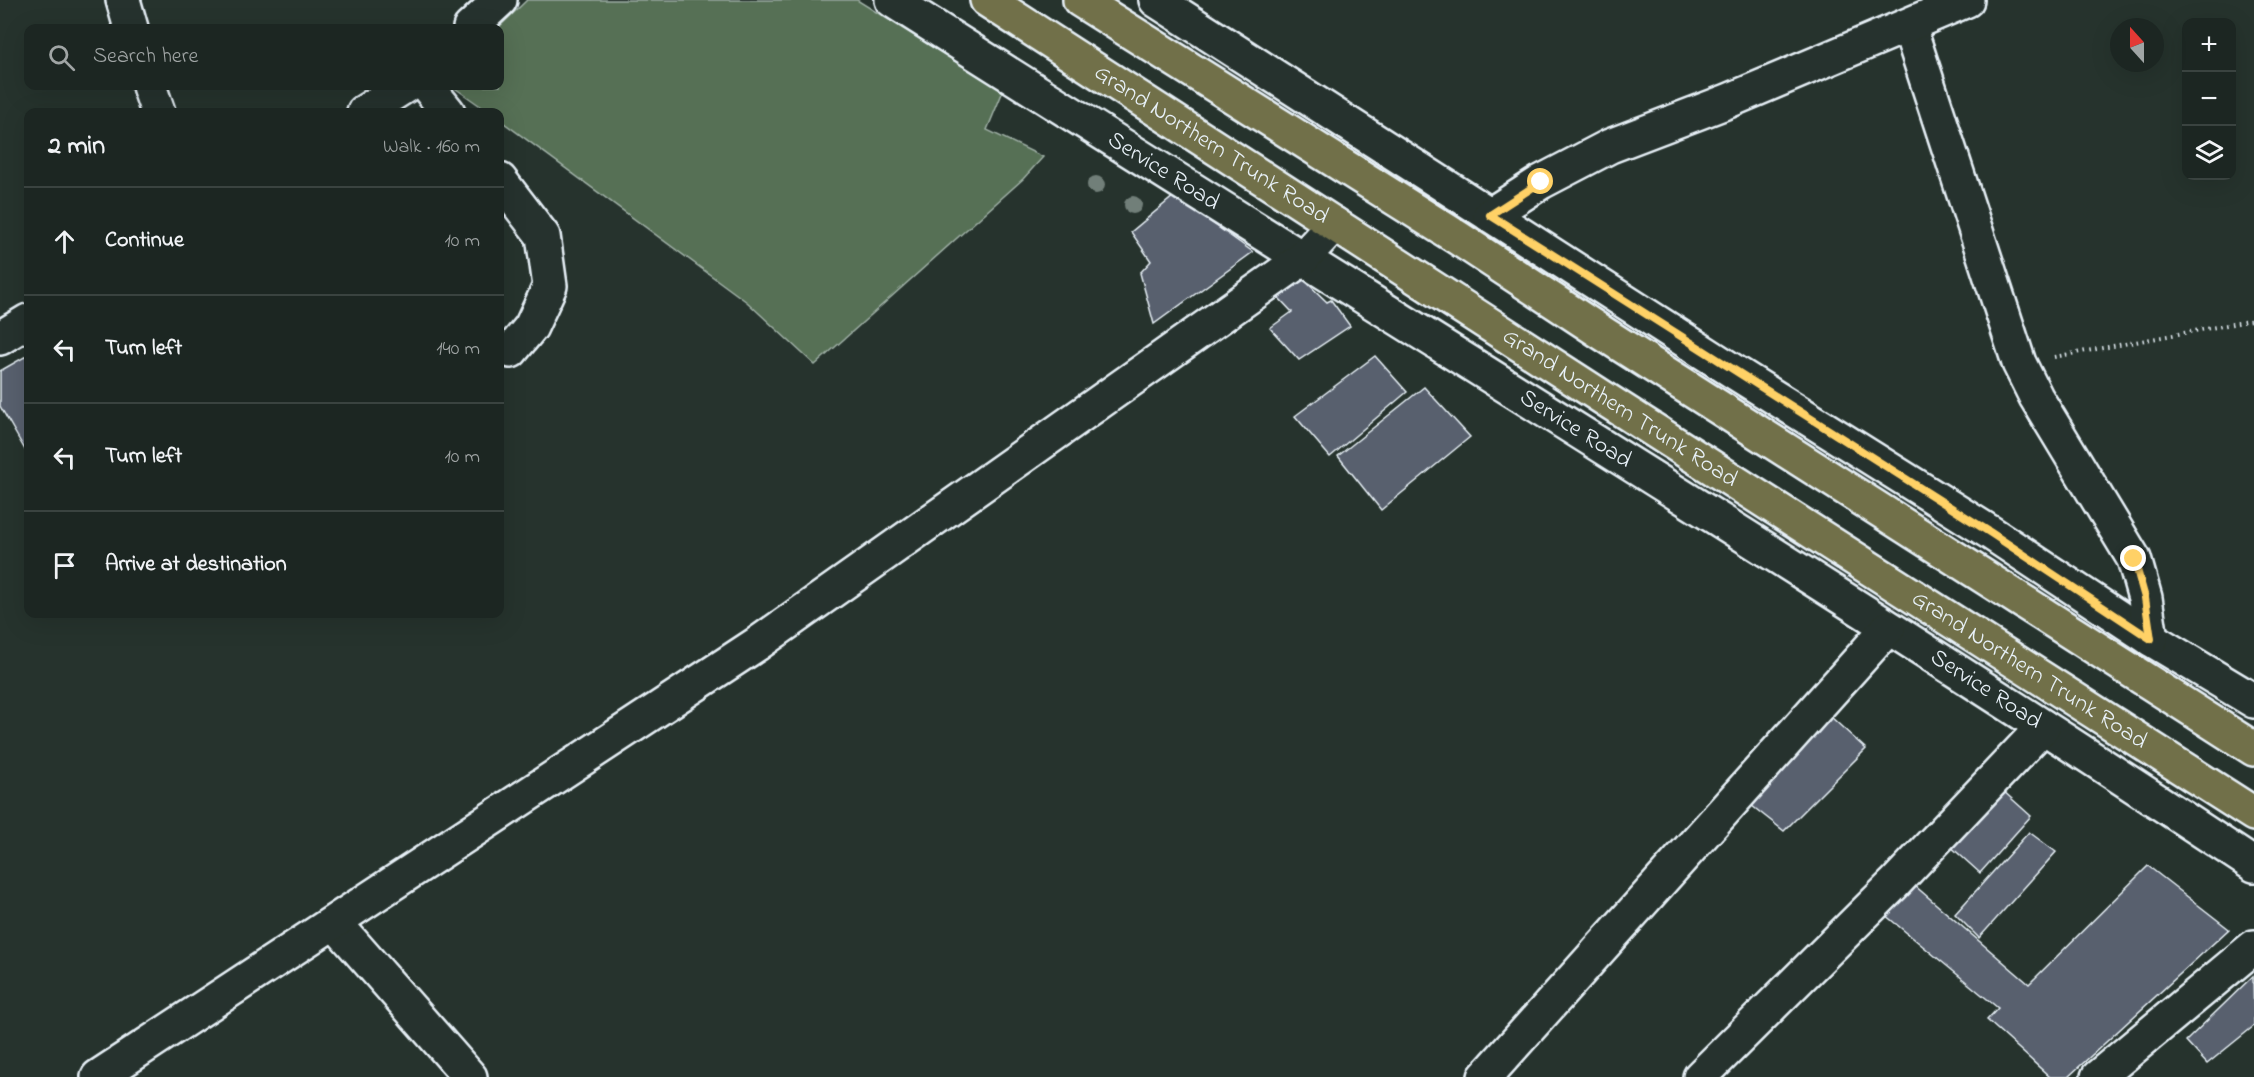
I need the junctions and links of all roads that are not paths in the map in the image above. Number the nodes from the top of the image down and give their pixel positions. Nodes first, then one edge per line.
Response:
1 (123, 0) edge
2 (500, 0) edge
3 (892, 0) edge
4 (987, 0) edge
5 (1080, 0) edge
6 (1156, 0) edge
7 (1956, 2) edge
8 (131, 24) edge
9 (474, 24) edge
10 (1909, 26) junction
11 (150, 90) edge
12 (399, 90) edge
13 (430, 90) edge
14 (157, 108) edge
15 (370, 108) edge
16 (445, 108) edge
17 (504, 185) edge
18 (1490, 215) junction
19 (1334, 224) junction
20 (1302, 259) junction
21 (24, 323) edge
22 (0, 338) edge
23 (511, 351) dead end
24 (1888, 628) junction
25 (2151, 639) junction
26 (2254, 701) edge
27 (2043, 727) junction
28 (2254, 749) edge
29 (2254, 814) edge
30 (2254, 865) edge
31 (335, 923) junction
32 (2254, 947) edge
33 (98, 1077) edge
34 (470, 1077) edge
35 (1485, 1077) edge
36 (1700, 1077) edge
37 (2098, 1077) edge

1 - 8 street
2 - 9 street
3 - 20 street, Service Road
4 - 19 highway, Grand Northern Trunk Road
5 - 28 highway
6 - 18 street
7 - 10 street
10 - 18 street
10 - 25 street
11 - 14 street
12 - 15 street
13 - 16 street
17 - 23 street
18 - 25 street
19 - 20 street
19 - 29 highway, Grand Northern Trunk Road
20 - 24 street, Service Road
20 - 31 street
21 - 22 street
24 - 27 street, Service Road
24 - 35 street
25 - 26 street
27 - 30 street, Service Road
27 - 36 street
31 - 33 street
31 - 34 street
32 - 37 street

